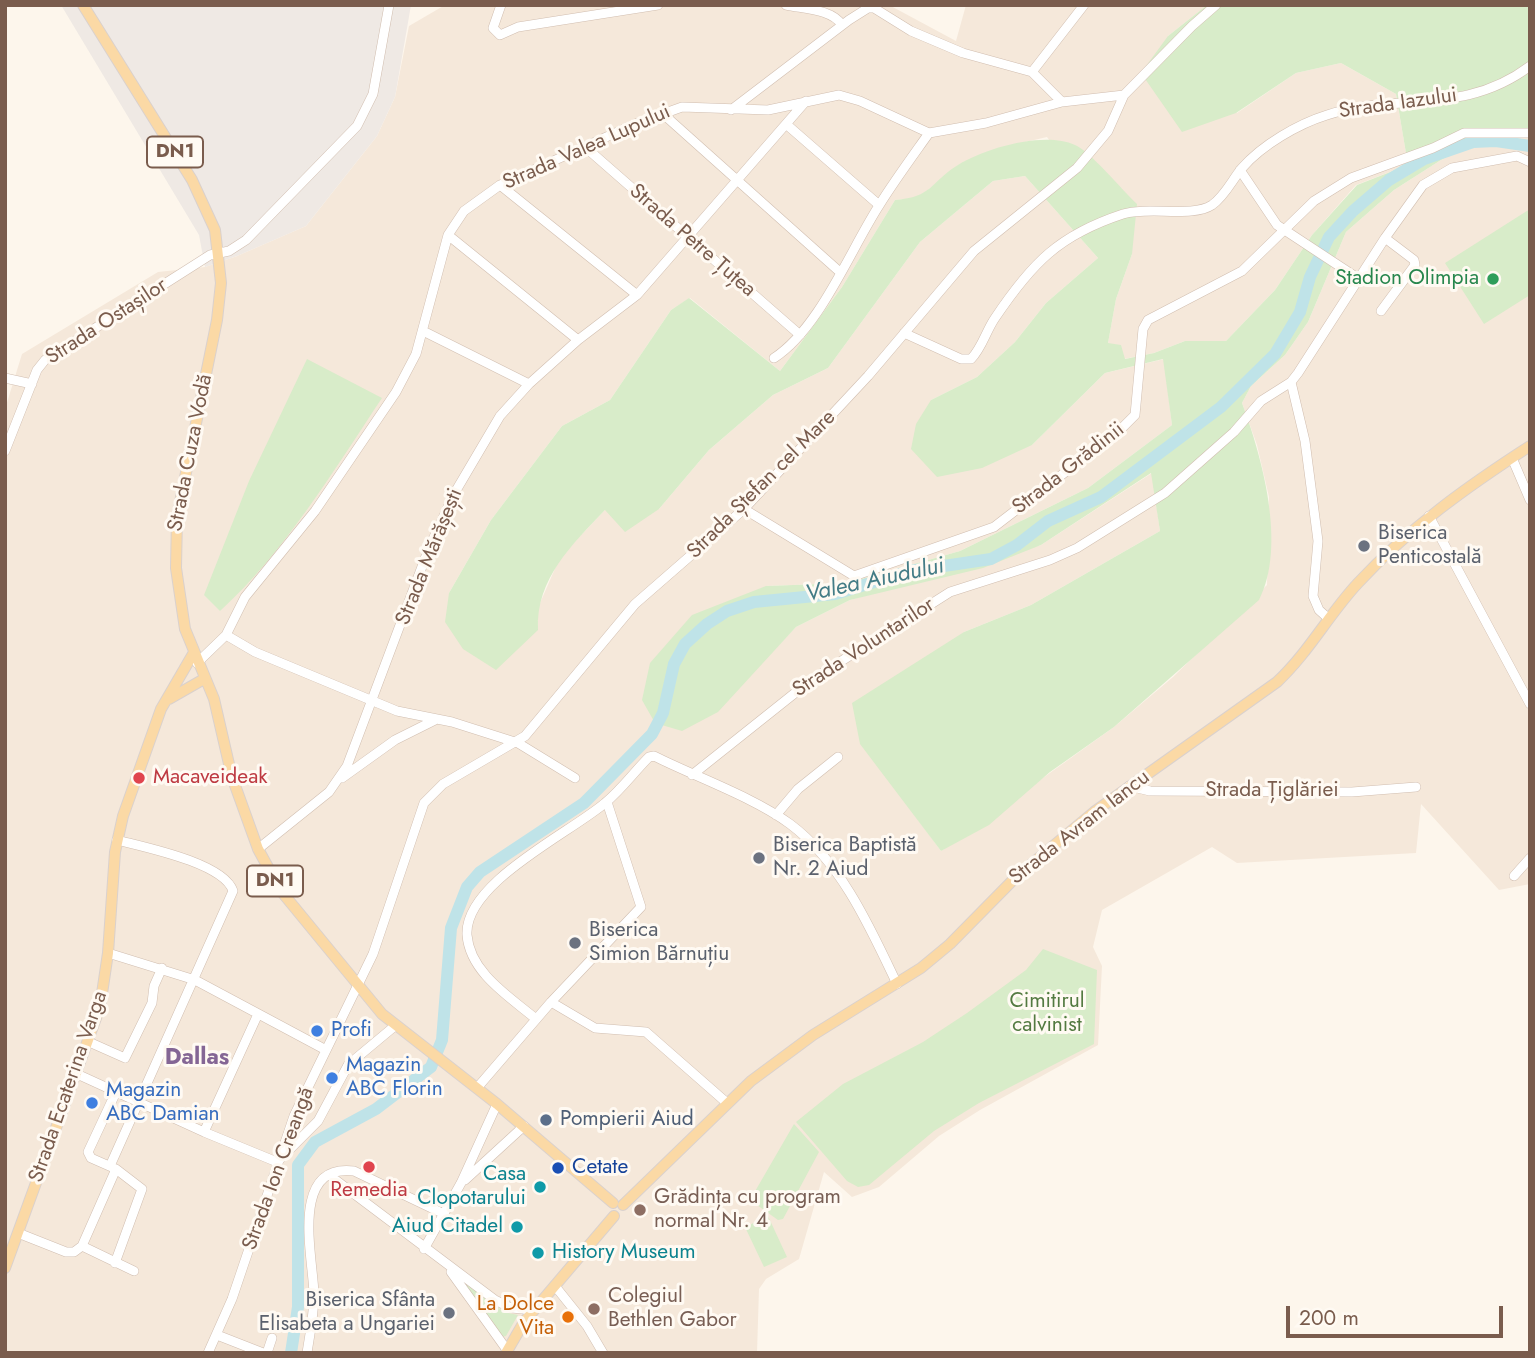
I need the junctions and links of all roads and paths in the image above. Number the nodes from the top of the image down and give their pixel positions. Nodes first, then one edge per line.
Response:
1 (83, 5) edge
2 (389, 5) edge
3 (501, 5) edge
4 (658, 5) edge
5 (786, 5) edge
6 (1084, 5) edge
7 (1216, 5) edge
8 (842, 25) junction
9 (1530, 66) edge
10 (1032, 72) junction
11 (1124, 95) junction
12 (806, 101) junction
13 (1062, 102) junction
14 (731, 110) junction
15 (662, 113) junction
16 (786, 124) junction
17 (929, 133) junction
18 (1530, 133) edge
19 (584, 146) junction
20 (1530, 162) edge
21 (1240, 170) junction
22 (737, 181) junction
23 (500, 185) junction
24 (879, 205) junction
25 (1285, 230) junction
26 (448, 235) junction
27 (687, 238) junction
28 (1385, 238) junction
29 (218, 253) junction
30 (841, 273) junction
31 (1359, 279) junction
32 (637, 295) junction
33 (1381, 311) dead end
34 (423, 331) junction
35 (904, 333) junction
36 (800, 335) junction
37 (578, 340) junction
38 (774, 358) dead end
39 (5, 378) edge
40 (1291, 382) junction
41 (32, 384) junction
42 (529, 384) junction
43 (1530, 446) edge
44 (5, 451) edge
45 (1512, 458) junction
46 (1530, 499) edge
47 (744, 509) junction
48 (1429, 516) junction
49 (1329, 620) junction
50 (226, 635) junction
51 (195, 659) junction
52 (205, 679) junction
53 (166, 701) junction
54 (374, 701) junction
55 (1530, 704) edge
56 (435, 720) junction
57 (519, 743) junction
58 (838, 757) dead end
59 (692, 775) junction
60 (575, 778) dead end
61 (339, 780) junction
62 (1129, 786) junction
63 (1416, 787) dead end
64 (607, 802) junction
65 (776, 815) junction
66 (117, 840) junction
67 (258, 849) junction
68 (1530, 858) edge
69 (1514, 876) dead end
70 (108, 953) junction
71 (162, 968) junction
72 (195, 980) junction
73 (897, 984) junction
74 (358, 988) junction
75 (551, 1002) junction
76 (258, 1014) junction
77 (536, 1019) junction
78 (396, 1025) junction
79 (89, 1042) junction
80 (326, 1050) junction
81 (77, 1074) junction
82 (477, 1088) junction
83 (116, 1092) junction
84 (139, 1103) junction
85 (727, 1103) junction
86 (498, 1104) junction
87 (524, 1126) junction
88 (204, 1132) junction
89 (277, 1162) junction
90 (113, 1167) junction
91 (329, 1175) junction
92 (461, 1183) junction
93 (618, 1204) junction
94 (442, 1213) junction
95 (18, 1233) junction
96 (82, 1246) junction
97 (424, 1249) junction
98 (115, 1263) junction
99 (5, 1268) edge
100 (448, 1268) junction
101 (134, 1271) dead end
102 (555, 1286) junction
103 (534, 1310) junction
104 (217, 1335) junction
105 (272, 1338) dead end
106 (507, 1352) edge
107 (208, 1353) edge
108 (265, 1353) edge
109 (307, 1353) edge
110 (603, 1353) edge

1 - 29 main road, Strada Cuza Vodă / DN1
2 - 29 street, Strada Ostașilor
3 - 4 street
5 - 8 street
6 - 10 street
7 - 11 street, Strada Ștefan cel Mare
8 - 10 street
8 - 14 street
9 - 21 street, Strada Iazului
10 - 13 street
11 - 13 street
11 - 35 street, Strada Ștefan cel Mare
12 - 14 street, Strada Valea Lupului
12 - 16 street, Strada Mărășești
12 - 17 street, Strada Valea Lupului
13 - 17 street
14 - 15 street, Strada Valea Lupului
15 - 19 street, Strada Valea Lupului
15 - 22 street
16 - 22 street, Strada Mărășești
16 - 24 street
17 - 24 street
18 - 25 street, Strada Grădinii
19 - 23 street, Strada Valea Lupului
19 - 27 street, Strada Petre Țuțea
20 - 28 street, Strada Voluntarilor
21 - 25 street
21 - 35 street, Strada Iazului
22 - 27 street, Strada Mărășești
22 - 30 street
23 - 26 street, Strada Valea Lupului
23 - 32 street
24 - 30 street
25 - 31 street
25 - 47 street, Strada Grădinii
26 - 34 street, Strada Valea Lupului
26 - 37 street
27 - 32 street, Strada Mărășești
27 - 36 street, Strada Petre Țuțea
28 - 31 street, Strada Voluntarilor
28 - 33 street
29 - 41 street, Strada Ostașilor
29 - 51 main road, Strada Cuza Vodă / DN1
30 - 36 street
31 - 40 street, Strada Voluntarilor
32 - 37 street, Strada Mărășești
34 - 42 street
34 - 50 street, Strada Valea Lupului
35 - 47 street, Strada Ștefan cel Mare
36 - 38 street
37 - 42 street, Strada Mărășești
39 - 41 street
40 - 49 street
40 - 59 street, Strada Voluntarilor
41 - 44 street, Strada Ostașilor
42 - 54 street, Strada Mărășești
43 - 45 main road, Strada Avram Iancu
45 - 46 street
45 - 48 main road, Strada Avram Iancu
47 - 57 street, Strada Ștefan cel Mare
48 - 49 main road, Strada Avram Iancu
48 - 55 street
49 - 62 main road, Strada Avram Iancu
50 - 51 street, Strada Valea Lupului
50 - 54 street
51 - 52 main road, Strada Cuza Vodă / DN1
51 - 53 main road, Strada Ecaterina Varga
52 - 53 main road
52 - 67 main road, Strada Cuza Vodă / DN1
53 - 66 main road, Strada Ecaterina Varga
54 - 56 street
54 - 61 street, Strada Mărășești
56 - 57 street
56 - 61 street
57 - 60 street
57 - 74 street, Strada Ștefan cel Mare
58 - 65 street
59 - 64 street
59 - 65 street
61 - 67 street, Strada Mărășești
62 - 63 street, Strada Țiglăriei
62 - 73 main road, Strada Avram Iancu
64 - 75 street
64 - 77 street
65 - 73 street
66 - 70 main road, Strada Ecaterina Varga
66 - 72 street
67 - 74 main road, Strada Cuza Vodă / DN1
68 - 69 street
70 - 71 street
70 - 79 main road, Strada Ecaterina Varga
71 - 72 street
71 - 79 street
72 - 76 street
72 - 84 street
73 - 85 main road, Strada Avram Iancu
74 - 78 main road, Strada Cuza Vodă / DN1
74 - 80 street, Strada Ion Creangă
75 - 77 street
75 - 85 street
76 - 80 street
76 - 88 street
77 - 82 street
78 - 82 main road, Strada Cuza Vodă / DN1
78 - 89 street
79 - 81 main road, Strada Ecaterina Varga
80 - 89 street, Strada Ion Creangă
81 - 83 street
81 - 95 main road, Strada Ecaterina Varga
82 - 86 main road, DN1
83 - 84 street
83 - 90 street
84 - 88 street
84 - 90 street
85 - 93 main road, Strada Avram Iancu
86 - 87 main road, DN1
86 - 92 street
87 - 92 street
87 - 93 main road, DN1
88 - 89 street
89 - 104 street, Strada Ion Creangă
90 - 96 street
90 - 98 street
91 - 94 street
91 - 97 street
91 - 109 street
92 - 94 street
93 - 102 main road
94 - 97 street
95 - 96 street
95 - 99 main road, Strada Ecaterina Varga
96 - 98 street
97 - 100 street
98 - 101 street
100 - 103 street
100 - 106 street
102 - 103 main road
102 - 110 street
103 - 106 main road
104 - 107 street, Strada Ion Creangă
104 - 108 street
105 - 108 street

